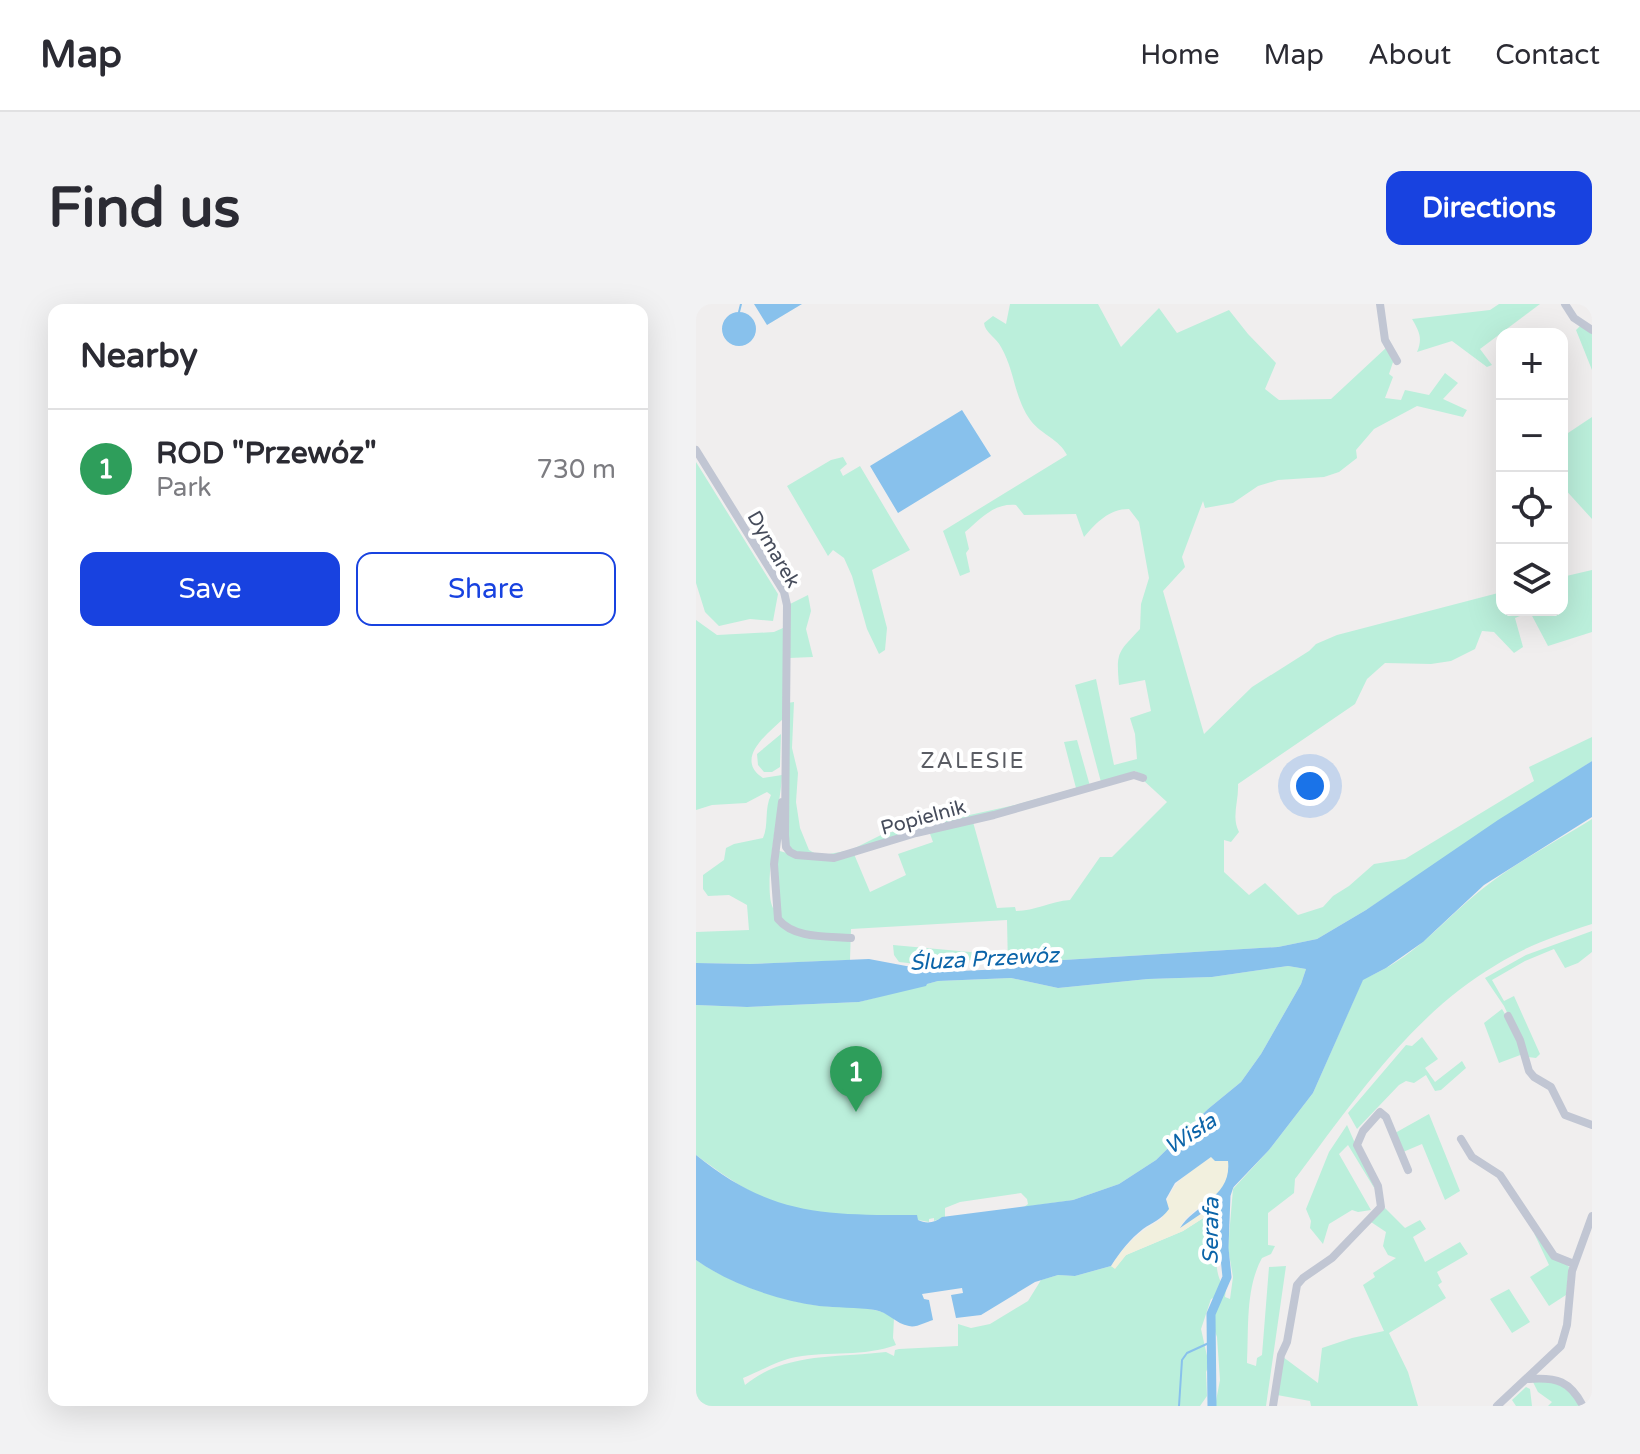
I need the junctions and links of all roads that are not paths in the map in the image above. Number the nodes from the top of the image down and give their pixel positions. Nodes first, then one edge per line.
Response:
1 (1380, 304) edge
2 (1565, 304) edge
3 (1592, 330) edge
4 (1397, 361) dead end
5 (696, 450) edge
6 (785, 770) joint
7 (1143, 778) dead end
8 (785, 781) junction
9 (851, 938) dead end
10 (1508, 1016) dead end
11 (1592, 1125) edge
12 (1461, 1139) dead end
13 (1408, 1170) dead end
14 (1592, 1216) edge
15 (1574, 1264) junction
16 (1528, 1379) junction
17 (1273, 1406) edge
18 (1497, 1406) edge
19 (1583, 1406) edge

1 - 4 street
2 - 3 street
5 - 6 street, Dymarek
6 - 8 street, Popielnik
7 - 8 street, Popielnik
8 - 9 street
10 - 11 street
12 - 15 street
13 - 17 street
14 - 15 street
15 - 16 street
16 - 18 street
16 - 19 street

